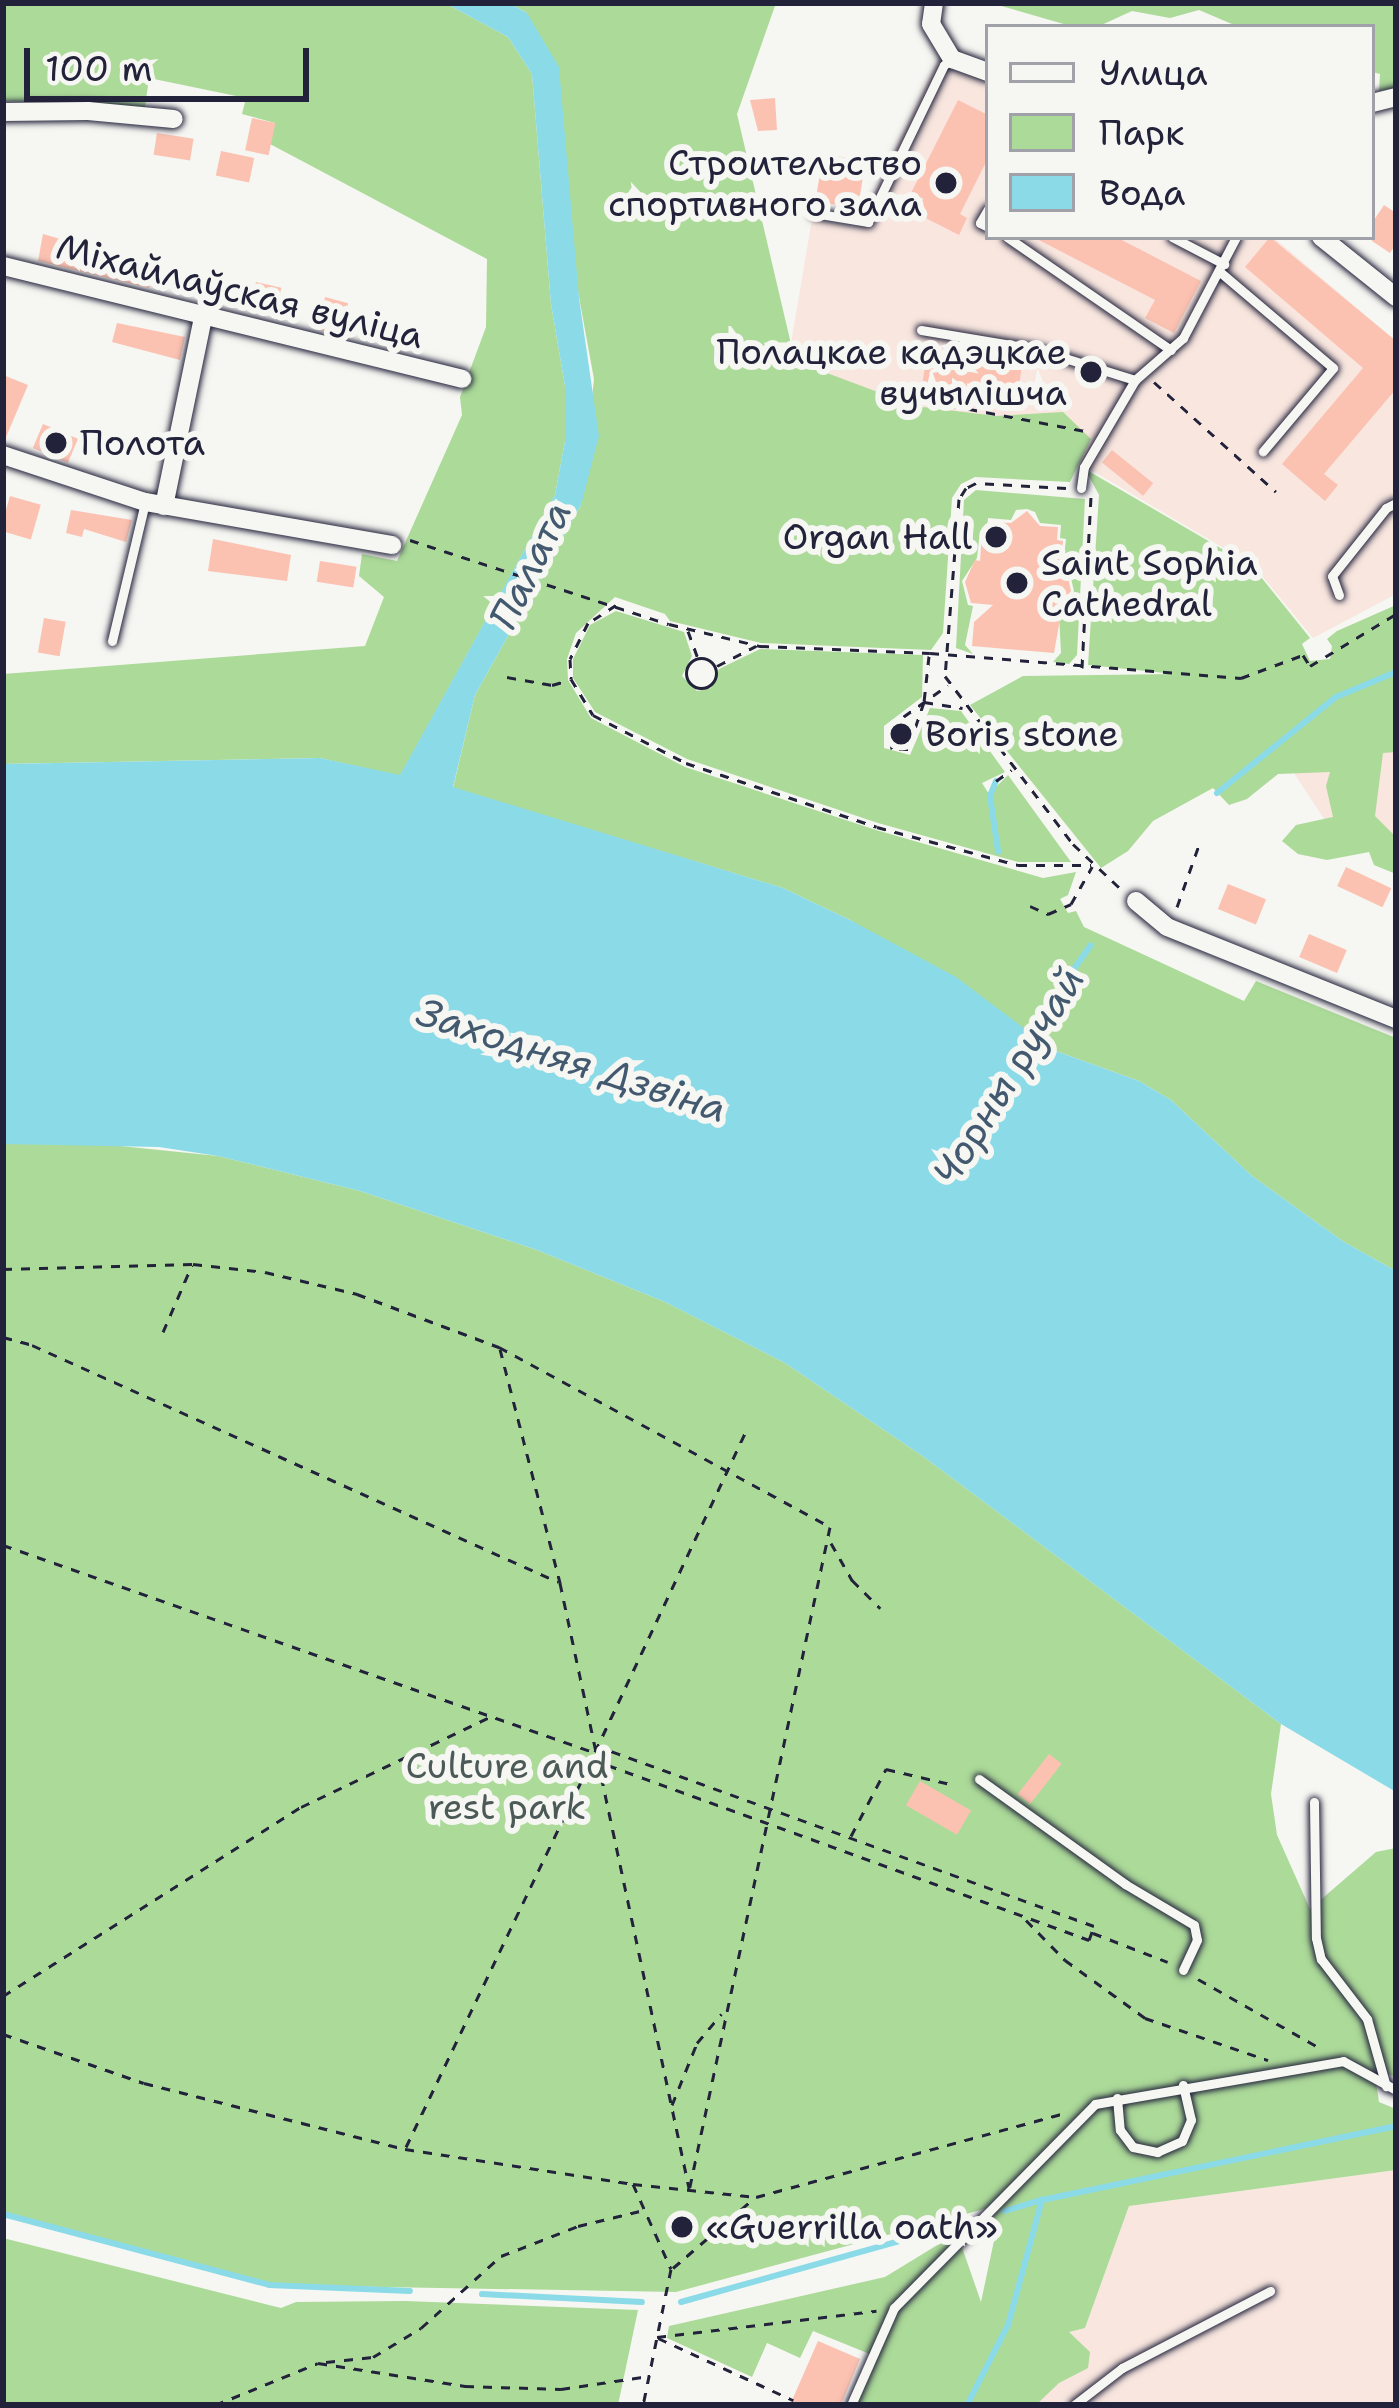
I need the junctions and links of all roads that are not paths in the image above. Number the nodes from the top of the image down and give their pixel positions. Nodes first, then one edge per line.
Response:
1 (934, 3) edge
2 (951, 56) junction
3 (985, 70) edge
4 (3, 112) edge
5 (174, 119) dead end
6 (814, 213) dead end
7 (1011, 240) edge
8 (1177, 240) edge
9 (1235, 240) edge
10 (1325, 240) edge
11 (3, 266) edge
12 (1222, 268) junction
13 (1396, 297) edge
14 (203, 317) junction
15 (921, 330) dead end
16 (1171, 350) junction
17 (1139, 376) junction
18 (462, 379) dead end
19 (1263, 451) dead end
20 (3, 455) edge
21 (1081, 488) road end
22 (1396, 503) edge
23 (155, 504) junction
24 (394, 540) road end
25 (1339, 596) dead end
26 (112, 641) dead end
27 (1136, 901) road end
28 (1396, 1018) edge
29 (979, 1779) dead end
30 (1315, 1802) dead end
31 (1183, 1970) road end
32 (1183, 2085) junction
33 (1391, 2088) edge
34 (1117, 2098) junction
35 (1270, 2291) dead end
36 (1075, 2404) edge
37 (851, 2405) edge

1 - 2 street
2 - 3 street
2 - 6 lane
4 - 5 street
7 - 16 lane
8 - 12 lane
9 - 12 lane
10 - 13 street
11 - 14 street, Міхайлаўская вуліца
12 - 16 lane
12 - 19 lane
14 - 18 street, Міхайлаўская вуліца
14 - 23 street
15 - 17 lane
16 - 17 lane
17 - 21 lane
20 - 23 street
22 - 25 lane
23 - 24 street
23 - 26 lane
27 - 28 street
29 - 31 lane
30 - 33 lane
32 - 33 lane
32 - 34 lane
32 - 34 lane
34 - 37 lane
35 - 36 lane

